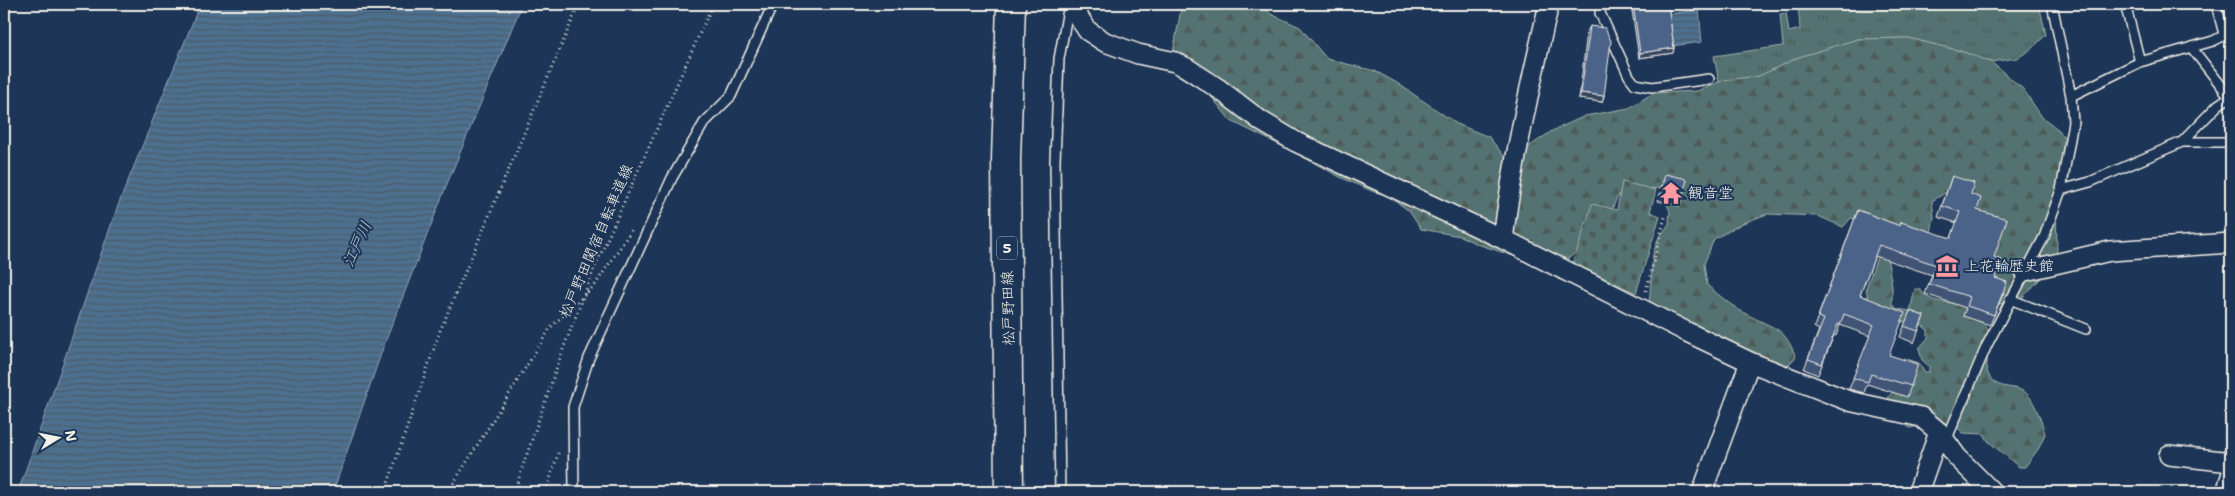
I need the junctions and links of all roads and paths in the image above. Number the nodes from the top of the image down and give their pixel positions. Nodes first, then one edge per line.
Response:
1 (579, 4) edge
2 (712, 4) edge
3 (773, 4) edge
4 (1011, 4) edge
5 (1069, 4) edge
6 (1074, 4) edge
7 (1549, 4) edge
8 (1601, 4) edge
9 (2052, 4) edge
10 (2125, 4) edge
11 (2216, 4) edge
12 (2228, 33) edge
13 (2191, 47) junction
14 (2140, 62) junction
15 (1710, 79) dead end
16 (2071, 96) junction
17 (2231, 97) edge
18 (2182, 142) junction
19 (2231, 142) edge
20 (2061, 190) junction
21 (1666, 217) dead end
22 (638, 220) dead end
23 (1503, 239) junction
24 (2231, 244) edge
25 (2025, 271) junction
26 (582, 298) junction
27 (2010, 299) junction
28 (1641, 309) junction
29 (2086, 329) dead end
30 (1750, 362) junction
31 (1942, 437) junction
32 (2170, 456) dead end
33 (2230, 462) edge
34 (385, 492) edge
35 (448, 492) edge
36 (514, 492) edge
37 (574, 492) edge
38 (1009, 492) edge
39 (1060, 492) edge
40 (1702, 492) edge
41 (1918, 492) edge
42 (1992, 492) edge
43 (2221, 492) edge

1 - 34 path
2 - 26 path, 松戸野田関宿自転車道線
3 - 37 lane
4 - 38 main road, 松戸野田線 / 5
5 - 39 lane
6 - 23 street
7 - 23 street
8 - 15 lane
9 - 16 lane
10 - 14 lane
11 - 12 lane
12 - 13 lane
13 - 14 lane
13 - 17 lane
14 - 16 lane
16 - 20 lane
17 - 18 lane
18 - 19 lane
18 - 20 lane
20 - 25 lane
21 - 28 path
22 - 26 path
23 - 28 street
24 - 25 street
25 - 27 lane
26 - 35 path
26 - 36 path, 松戸野田関宿自転車道線
27 - 29 lane
27 - 31 lane
28 - 30 street
30 - 31 street
30 - 40 street
31 - 41 street
31 - 42 street
32 - 33 street
33 - 43 lane

